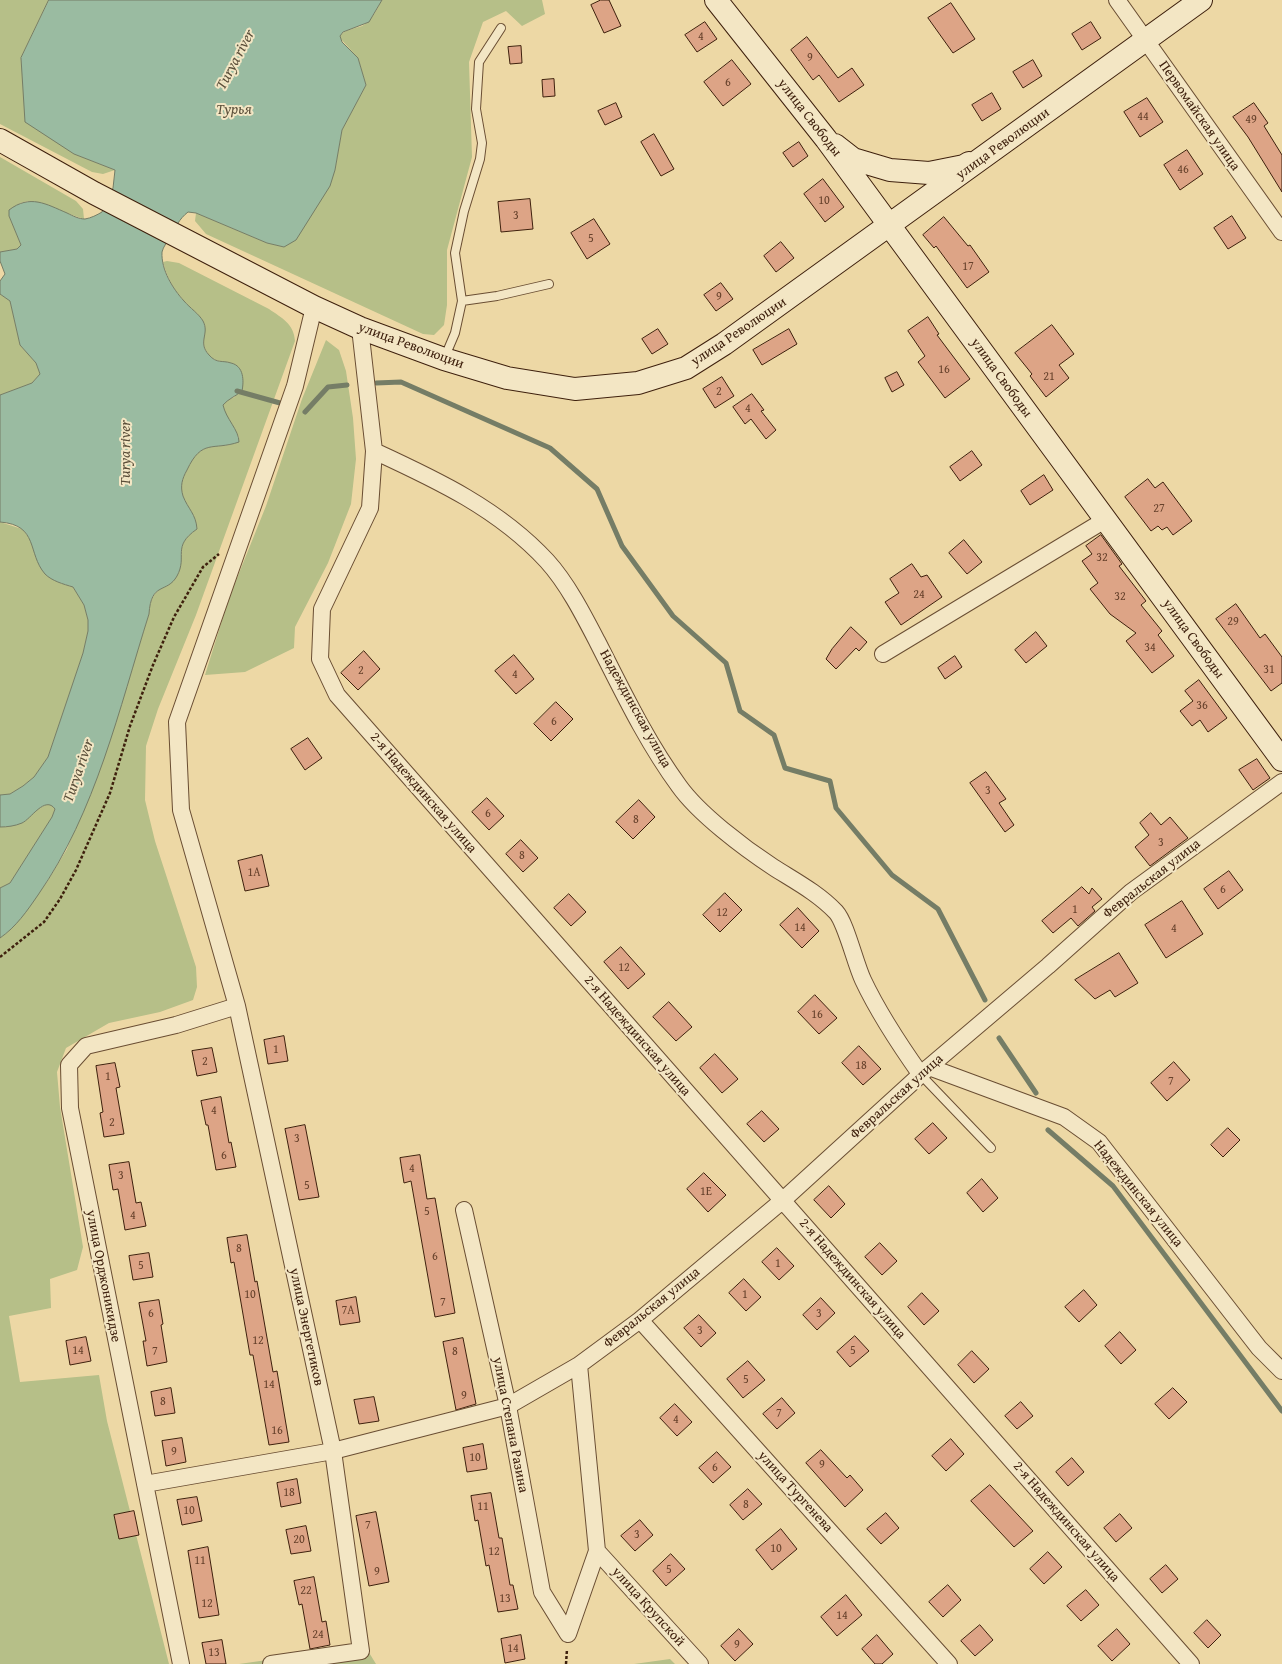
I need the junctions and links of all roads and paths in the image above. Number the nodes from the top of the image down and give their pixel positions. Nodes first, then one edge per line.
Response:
1 (716, 0) edge
2 (1117, 0) edge
3 (1201, 0) edge
4 (501, 28) dead end
5 (1146, 40) junction
6 (826, 139) junction
7 (0, 140) edge
8 (997, 148) junction
9 (889, 226) junction
10 (1282, 232) edge
11 (549, 284) dead end
12 (462, 301) junction
13 (314, 307) junction
14 (360, 328) junction
15 (444, 359) junction
16 (374, 451) junction
17 (1105, 520) junction
18 (238, 546) junction
19 (883, 654) dead end
20 (1282, 760) edge
21 (1282, 782) edge
22 (0, 957) edge
23 (237, 1006) junction
24 (925, 1071) junction
25 (990, 1148) dead end
26 (782, 1200) junction
27 (464, 1210) dead end
28 (640, 1320) junction
29 (579, 1365) junction
30 (1282, 1371) edge
31 (508, 1406) junction
32 (333, 1451) junction
33 (146, 1484) junction
34 (597, 1551) junction
35 (181, 1664) edge
36 (271, 1664) edge
37 (700, 1664) edge
38 (949, 1664) edge
39 (1191, 1664) edge

1 - 6 main road, улица Свободы
2 - 5 street, Первомайская улица
3 - 5 main road, улица Революции
4 - 12 lane
5 - 8 main road, улица Революции
5 - 10 street, Первомайская улица
6 - 8 main road
6 - 9 main road, улица Свободы
7 - 13 main road, улица Революции
8 - 9 main road, улица Революции
9 - 15 main road, улица Революции
9 - 17 main road, улица Свободы
11 - 12 lane
12 - 15 lane
13 - 14 main road, улица Революции
13 - 18 street, улица Энергетиков
14 - 15 main road, улица Революции
14 - 16 street, 2-я Надеждинская улица
16 - 24 street, Надеждинская улица
16 - 26 street, 2-я Надеждинская улица
17 - 19 street
17 - 20 main road, улица Свободы
18 - 22 path
18 - 23 street, улица Энергетиков
21 - 24 street, Февральская улица
23 - 32 street, улица Энергетиков
23 - 33 street, улица Орджоникидзе
24 - 25 lane
24 - 26 street, Февральская улица
24 - 30 street, Надеждинская улица
26 - 28 street, Февральская улица
26 - 39 street, 2-я Надеждинская улица
27 - 31 street, улица Степана Разина
28 - 29 street, Февральская улица
28 - 38 street, улица Тургенева
29 - 31 street, Февральская улица
29 - 34 street
31 - 32 street, Февральская улица
31 - 34 street, улица Степана Разина
32 - 33 street, Февральская улица
32 - 36 street, улица Энергетиков
33 - 35 street, улица Орджоникидзе
34 - 37 street, улица Крупской

